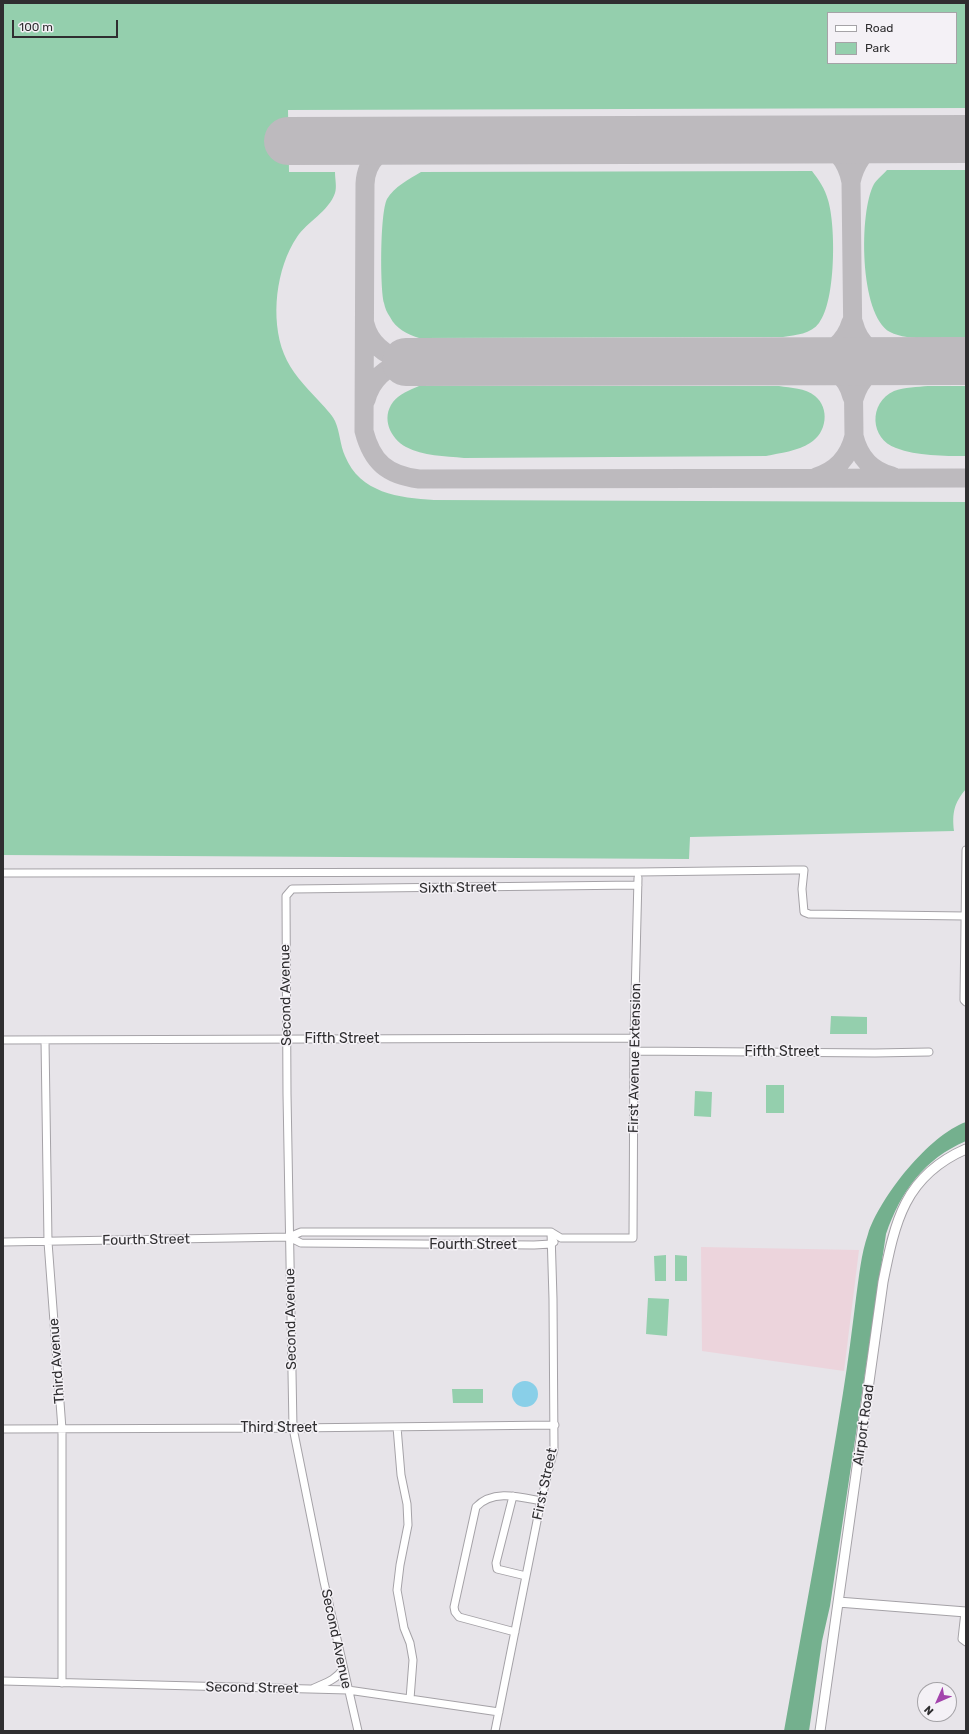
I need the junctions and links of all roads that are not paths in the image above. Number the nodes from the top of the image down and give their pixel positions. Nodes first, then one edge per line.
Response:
1 (966, 850) edge
2 (3, 873) edge
3 (638, 881) joint
4 (285, 901) joint
5 (965, 916) junction
6 (966, 1002) edge
7 (634, 1038) junction
8 (3, 1040) edge
9 (45, 1040) junction
10 (287, 1040) junction
11 (634, 1051) junction
12 (930, 1052) dead end
13 (966, 1148) edge
14 (386, 1232) junction
15 (431, 1232) junction
16 (551, 1232) junction
17 (479, 1233) junction
18 (534, 1233) junction
19 (289, 1237) junction
20 (561, 1238) junction
21 (3, 1242) edge
22 (48, 1242) junction
23 (387, 1244) junction
24 (431, 1244) junction
25 (479, 1244) junction
26 (551, 1244) junction
27 (534, 1245) junction
28 (554, 1425) junction
29 (397, 1427) junction
30 (293, 1428) junction
31 (3, 1429) edge
32 (62, 1429) junction
33 (513, 1496) junction
34 (541, 1501) junction
35 (526, 1576) junction
36 (838, 1602) junction
37 (966, 1612) edge
38 (515, 1632) junction
39 (966, 1642) edge
40 (343, 1669) junction
41 (3, 1681) edge
42 (62, 1683) junction
43 (311, 1689) junction
44 (348, 1690) junction
45 (410, 1699) junction
46 (499, 1712) junction
47 (358, 1731) edge
48 (494, 1731) edge
49 (820, 1731) edge

1 - 5 street
2 - 5 street
3 - 4 street, Sixth Street
3 - 7 street, First Avenue Extension
4 - 10 street, Second Avenue
5 - 6 street
7 - 10 street, Fifth Street
7 - 11 street, First Avenue Extension
8 - 9 street, Fifth Street
9 - 10 street, Fifth Street
9 - 22 street, Third Avenue
10 - 19 street, Second Avenue
11 - 12 street, Fifth Street
11 - 20 street, First Avenue Extension
13 - 36 street, Airport Road
14 - 15 street, Fourth Street
14 - 19 street, Fourth Street
14 - 23 street
15 - 17 street, Fourth Street
15 - 24 street
16 - 18 street, Fourth Street
16 - 20 street
16 - 26 street, First Street
17 - 18 street, Fourth Street
17 - 25 street
18 - 27 street
19 - 22 street, Fourth Street
19 - 23 street, Fourth Street
19 - 30 street, Second Avenue
20 - 26 street, Fourth Street
21 - 22 street, Fourth Street
22 - 32 street, Third Avenue
23 - 24 street, Fourth Street
24 - 25 street, Fourth Street
25 - 27 street, Fourth Street
26 - 27 street, Fourth Street
26 - 28 street, First Street
28 - 29 street, Third Street
28 - 34 street, First Street
29 - 30 street, Third Street
29 - 45 street
30 - 32 street, Third Street
30 - 40 street, Second Avenue
31 - 32 street, Third Street
32 - 42 street, Third Avenue
33 - 34 street
33 - 35 street
33 - 38 street
34 - 35 street, First Street
35 - 38 street, First Street
36 - 37 street
36 - 49 street, Airport Road
37 - 39 street
38 - 46 street, First Street
40 - 43 street
40 - 44 street, Second Avenue
41 - 42 street, Second Street
42 - 43 street, Second Street
43 - 44 street, Second Street
44 - 45 street, Second Street
44 - 47 street, Second Avenue
45 - 46 street, Second Street
46 - 48 street, First Street

